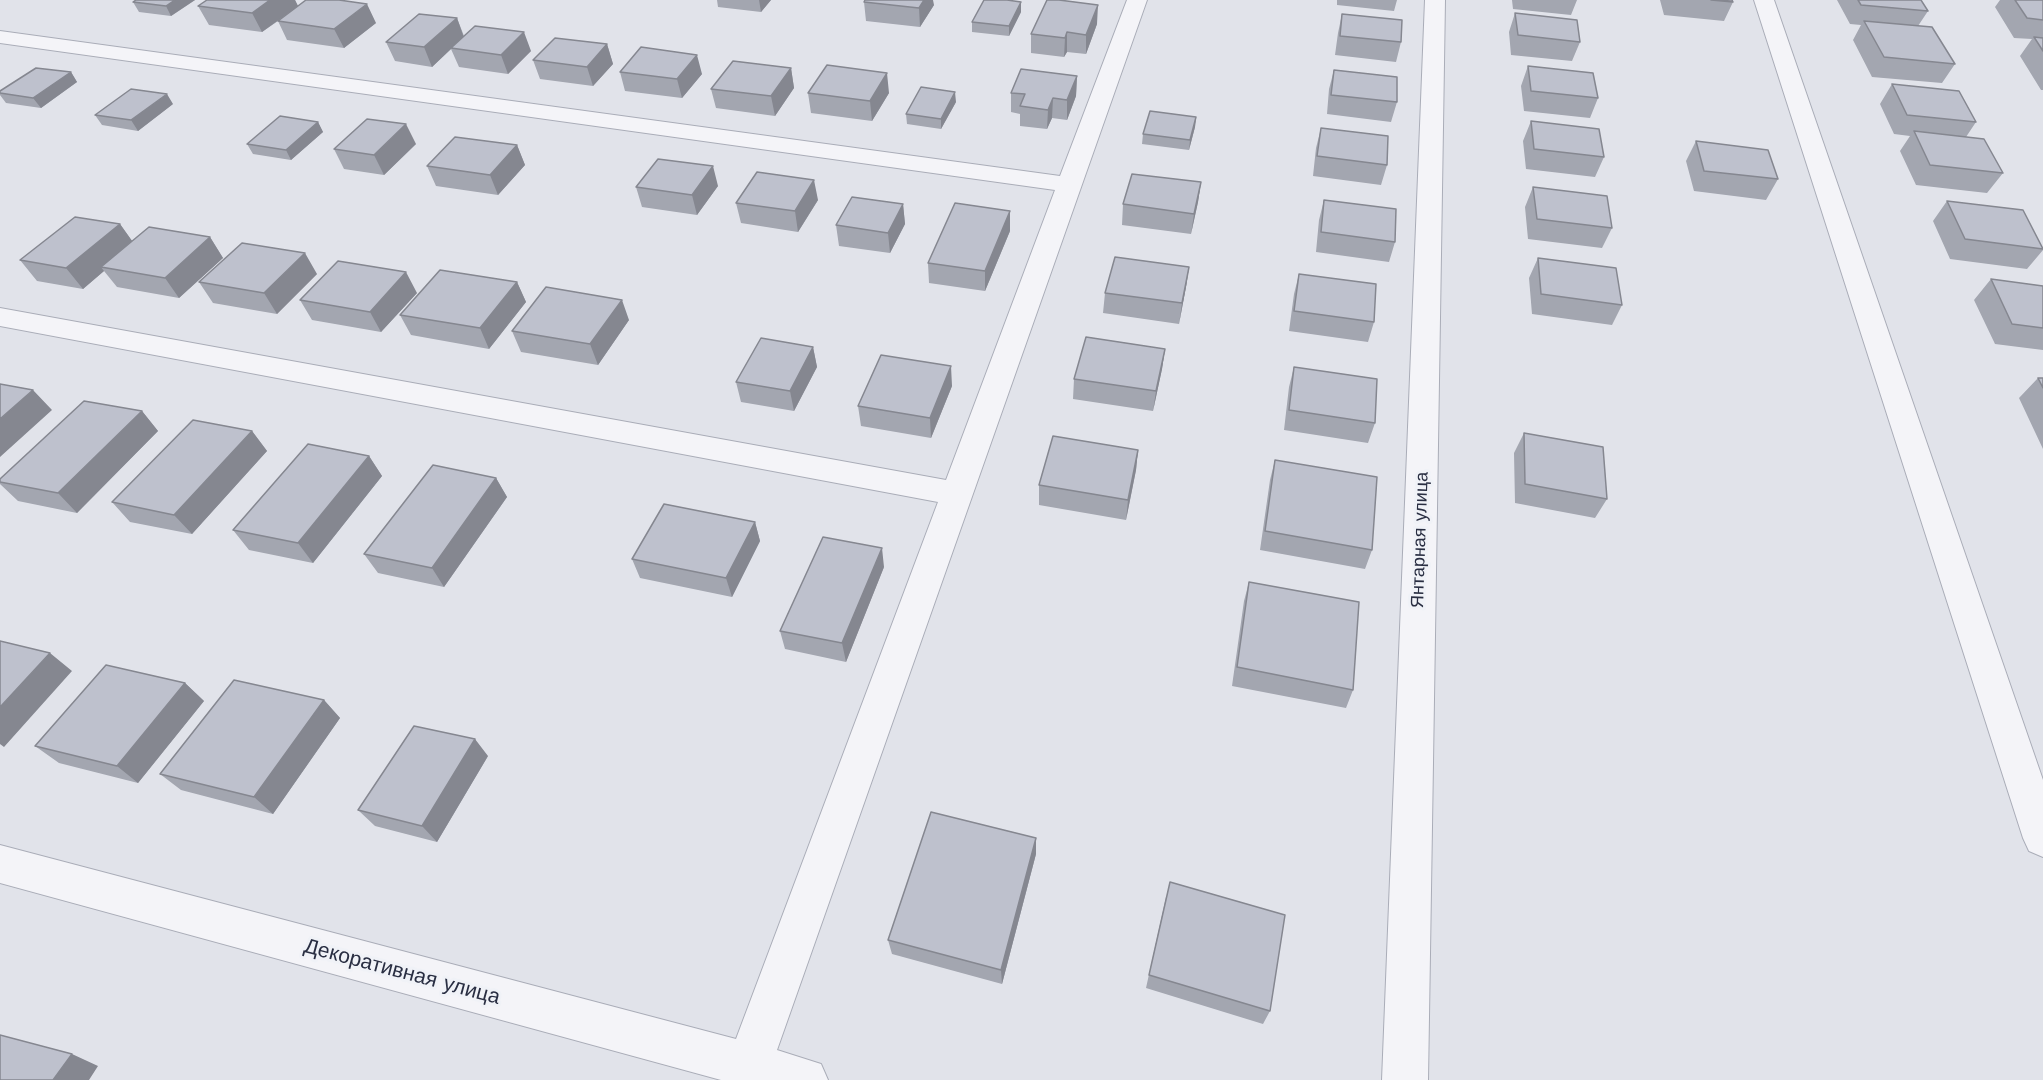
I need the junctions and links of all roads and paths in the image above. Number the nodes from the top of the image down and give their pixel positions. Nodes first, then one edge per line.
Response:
1 (1137, 0) edge
2 (1435, 0) edge
3 (1764, 0) edge
4 (0, 37) edge
5 (1069, 185) junction
6 (0, 317) edge
7 (957, 494) junction
8 (2043, 838) edge
9 (0, 864) edge
10 (749, 1065) junction
11 (804, 1080) edge
12 (1405, 1080) edge

1 - 5 street
2 - 12 street, Янтарная улица
3 - 8 street
4 - 5 street
5 - 7 street
6 - 7 street
7 - 10 street
9 - 10 street, Декоративная улица
10 - 11 street, Декоративная улица

